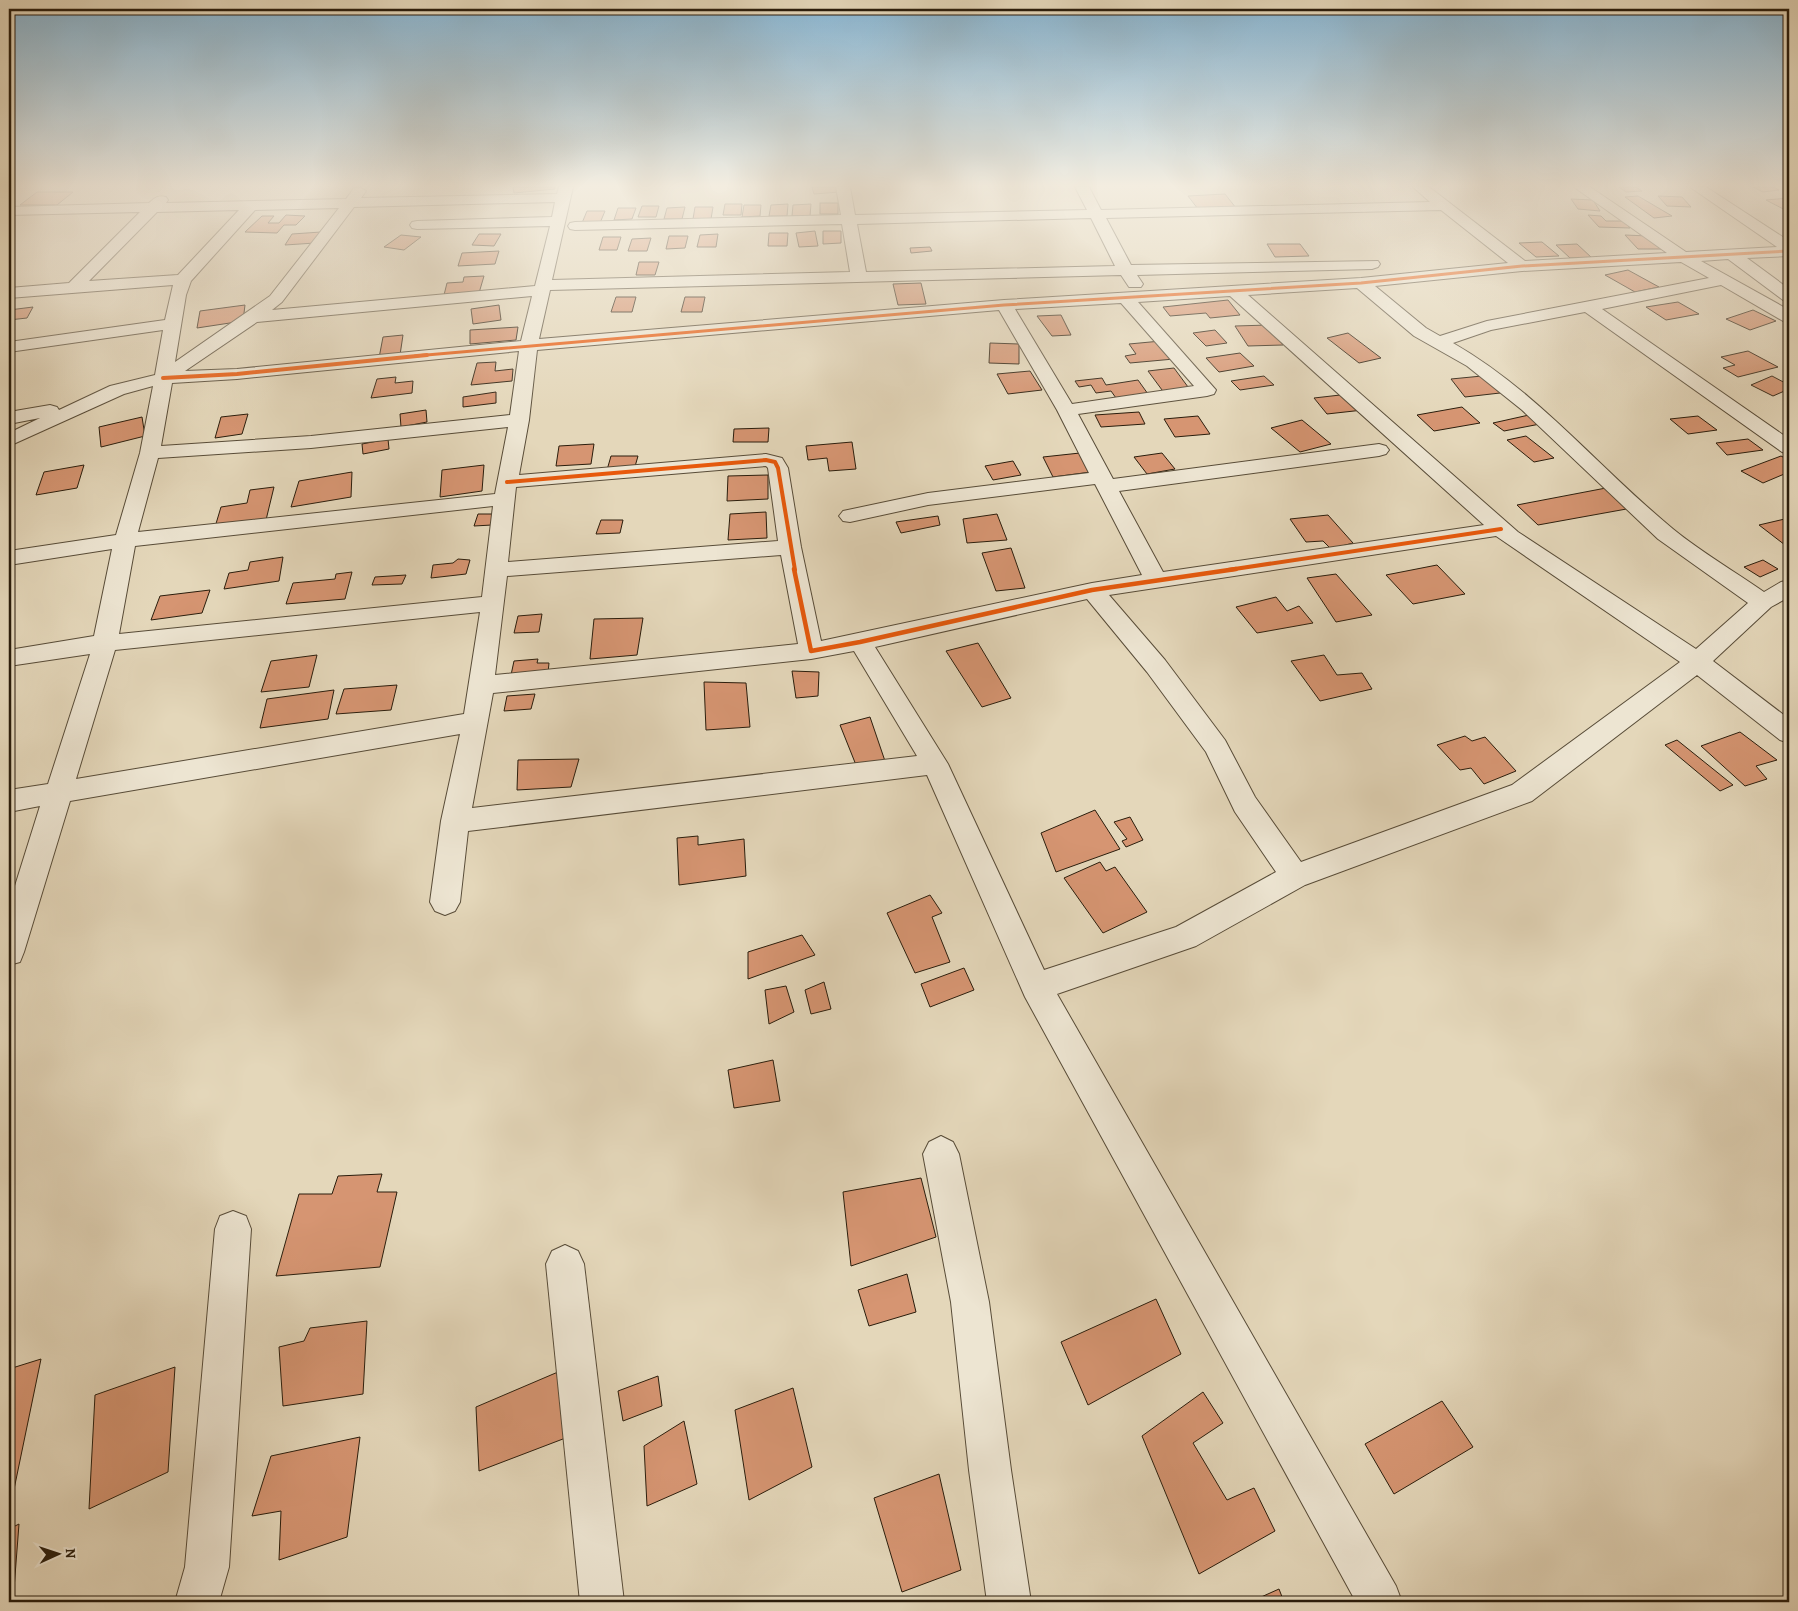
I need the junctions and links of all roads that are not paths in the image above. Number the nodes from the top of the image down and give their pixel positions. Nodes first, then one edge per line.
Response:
1 (99, 262) edge
2 (199, 262) edge
3 (304, 262) edge
4 (552, 262) edge
5 (856, 262) edge
6 (1121, 262) edge
7 (1470, 262) edge
8 (1517, 262) edge
9 (1577, 262) edge
10 (1692, 262) edge
11 (1743, 262) edge
12 (1384, 264) dead end
13 (1522, 266) junction
14 (1490, 270) junction
15 (1126, 271) junction
16 (859, 277) junction
17 (183, 280) junction
18 (1723, 280) junction
19 (1361, 283) junction
20 (74, 287) junction
21 (542, 288) junction
22 (1233, 290) junction
23 (9, 293) edge
24 (1143, 296) junction
25 (1789, 296) edge
26 (1125, 297) junction
27 (1004, 304) junction
28 (1587, 306) junction
29 (253, 317) junction
30 (1789, 317) edge
31 (173, 324) junction
32 (1439, 342) junction
33 (529, 345) junction
34 (9, 347) edge
35 (163, 378) junction
36 (78, 406) junction
37 (1066, 410) junction
38 (9, 418) edge
39 (519, 420) junction
40 (11, 443) edge
41 (1789, 448) edge
42 (1379, 450) dead end
43 (150, 453) junction
44 (1105, 481) junction
45 (506, 490) junction
46 (850, 516) dead end
47 (1501, 529) junction
48 (125, 540) junction
49 (790, 547) junction
50 (9, 558) edge
51 (496, 570) junction
52 (1156, 580) junction
53 (1789, 587) edge
54 (1092, 590) junction
55 (1763, 602) junction
56 (493, 603) junction
57 (105, 642) junction
58 (860, 642) junction
59 (811, 651) junction
60 (9, 658) edge
61 (1697, 662) junction
62 (481, 685) junction
63 (476, 722) junction
64 (1789, 733) edge
65 (935, 764) junction
66 (58, 793) junction
67 (9, 801) edge
68 (455, 821) junction
69 (1295, 876) junction
70 (445, 902) dead end
71 (9, 952) edge
72 (1036, 987) junction
73 (940, 1154) dead end
74 (233, 1229) dead end
75 (565, 1264) dead end
76 (197, 1602) edge
77 (602, 1602) edge
78 (1009, 1602) edge
79 (1380, 1602) edge

1 - 20 street
2 - 17 street
3 - 29 street
4 - 21 street
5 - 16 street
6 - 15 street
7 - 14 street
8 - 13 street
9 - 13 street
10 - 18 street
11 - 25 street
12 - 15 street
13 - 14 street
14 - 19 street
15 - 16 street
15 - 24 street
16 - 21 street
17 - 20 street
17 - 31 street
18 - 28 street
18 - 30 street
19 - 22 street
19 - 32 street
20 - 23 street
21 - 29 street
21 - 33 street
22 - 24 street
22 - 47 street
24 - 26 street
26 - 27 street
26 - 37 street
27 - 33 street
27 - 37 street
28 - 32 street
28 - 41 street
29 - 35 street
31 - 34 street
31 - 35 street
32 - 55 street
33 - 35 street
33 - 39 street
35 - 36 street
35 - 43 street
36 - 38 street
36 - 40 street
37 - 44 street
39 - 43 street
39 - 45 street
42 - 44 street
43 - 48 street
44 - 46 street
44 - 52 street
45 - 48 street
45 - 49 street
45 - 51 street
47 - 52 street
47 - 61 street
48 - 50 street
48 - 57 street
49 - 51 street
49 - 59 street
51 - 56 street
52 - 54 street
53 - 55 street
54 - 58 street
54 - 69 street
55 - 61 street
56 - 57 street
56 - 62 street
57 - 60 street
57 - 66 street
58 - 59 street
58 - 65 street
59 - 62 street
61 - 64 street
61 - 69 street
62 - 63 street
63 - 66 street
63 - 68 street
65 - 68 street
65 - 72 street
66 - 67 street
66 - 71 street
68 - 70 street
69 - 72 street
72 - 79 street
73 - 78 street
74 - 76 street
75 - 77 street

